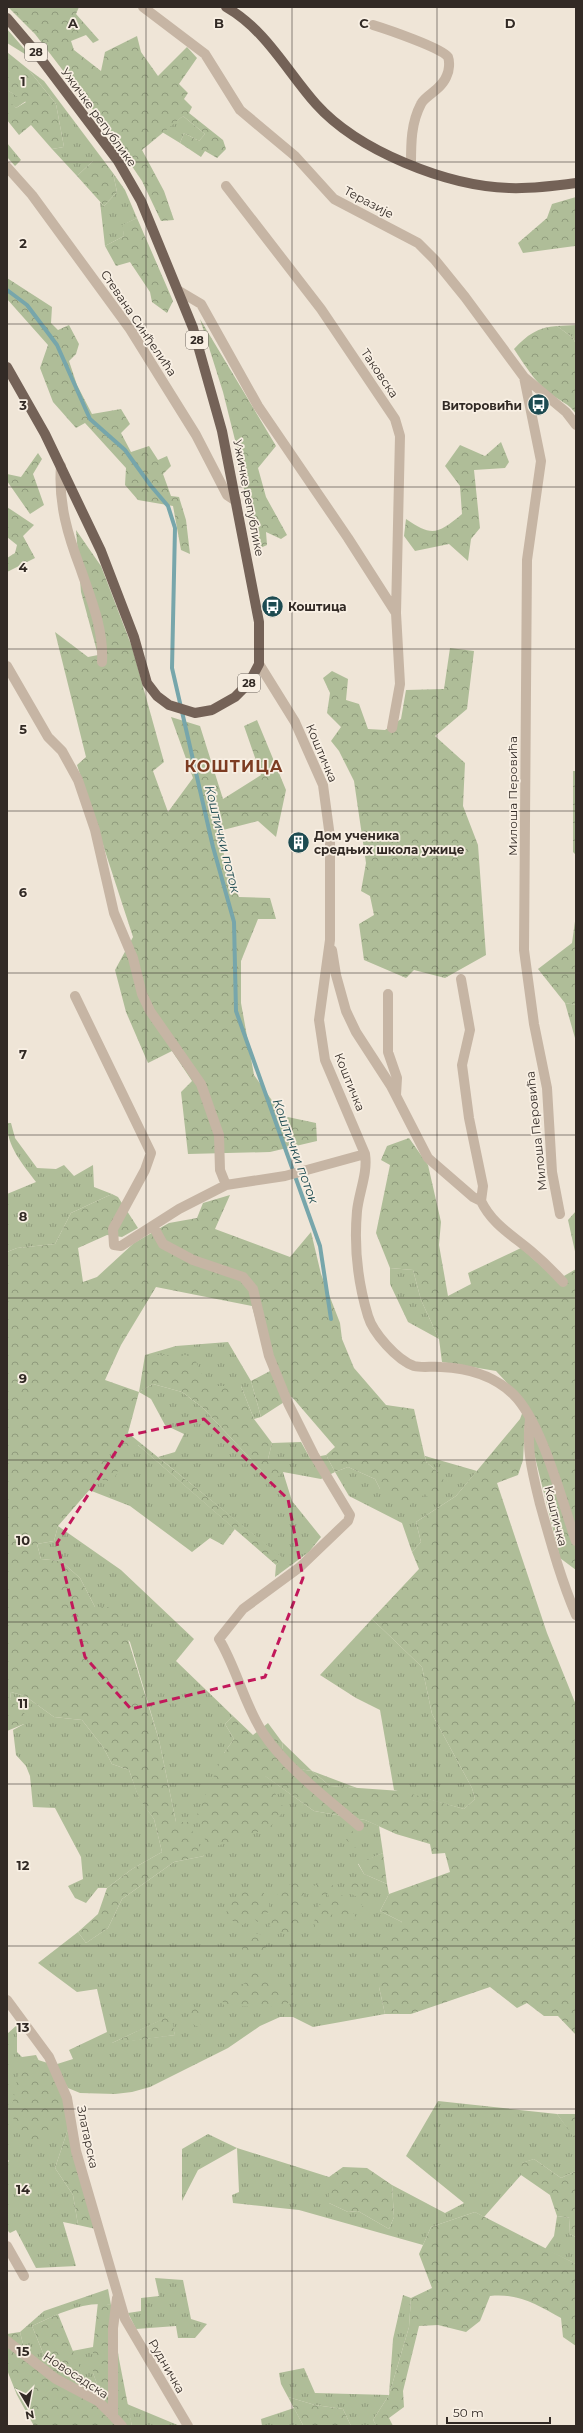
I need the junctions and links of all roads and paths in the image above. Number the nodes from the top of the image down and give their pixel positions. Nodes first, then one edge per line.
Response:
1 (143, 7) edge
2 (226, 7) edge
3 (7, 18) edge
4 (373, 25) dead end
5 (411, 164) junction
6 (7, 167) edge
7 (576, 183) edge
8 (226, 186) dead end
9 (179, 290) junction
10 (7, 367) edge
11 (524, 377) junction
12 (576, 425) edge
13 (61, 466) junction
14 (236, 501) junction
15 (396, 613) junction
16 (102, 662) dead end
17 (259, 664) junction
18 (7, 666) edge
19 (392, 728) dead end
20 (330, 940) junction
21 (461, 979) dead end
22 (388, 994) dead end
23 (75, 996) dead end
24 (396, 1095) junction
25 (365, 1154) junction
26 (226, 1185) junction
27 (481, 1201) junction
28 (560, 1214) dead end
29 (153, 1226) junction
30 (563, 1282) dead end
31 (530, 1420) junction
32 (576, 1541) edge
33 (576, 1615) edge
34 (360, 1826) dead end
35 (7, 2000) edge
36 (7, 2246) edge
37 (24, 2276) dead end
38 (118, 2292) junction
39 (124, 2319) joint
40 (7, 2341) edge
41 (113, 2416) junction
42 (122, 2426) edge
43 (188, 2426) edge

1 - 11 street, Теразије
2 - 5 main road
3 - 9 main road, Ужичке републике / 28
4 - 5 street
5 - 7 main road
6 - 14 street, Стевана Синђелића
8 - 15 street, Таковска
9 - 14 main road, Ужичке републике / 28
9 - 15 street, Таковска
10 - 13 main road, Ужичке републике / 28
11 - 12 street, Теразије
11 - 28 street, Милоша Перовића
13 - 16 street
13 - 17 main road, Ужичке републике / 28
14 - 17 main road, Ужичке републике / 28
15 - 19 street, Таковска
17 - 20 street, Коштичка
18 - 26 street
20 - 24 street
20 - 25 street, Коштичка
21 - 27 street
22 - 24 street
23 - 29 street
24 - 27 street
25 - 26 street
25 - 31 street, Коштичка
26 - 29 street
27 - 30 street
29 - 34 street
31 - 32 street, Коштичка
31 - 33 street, Коштичка
35 - 38 street, Златарска
36 - 37 street
38 - 39 street, Златарска
38 - 41 street, Златарска
39 - 43 street, Рудничка
40 - 41 street, Новосадска
41 - 42 street

